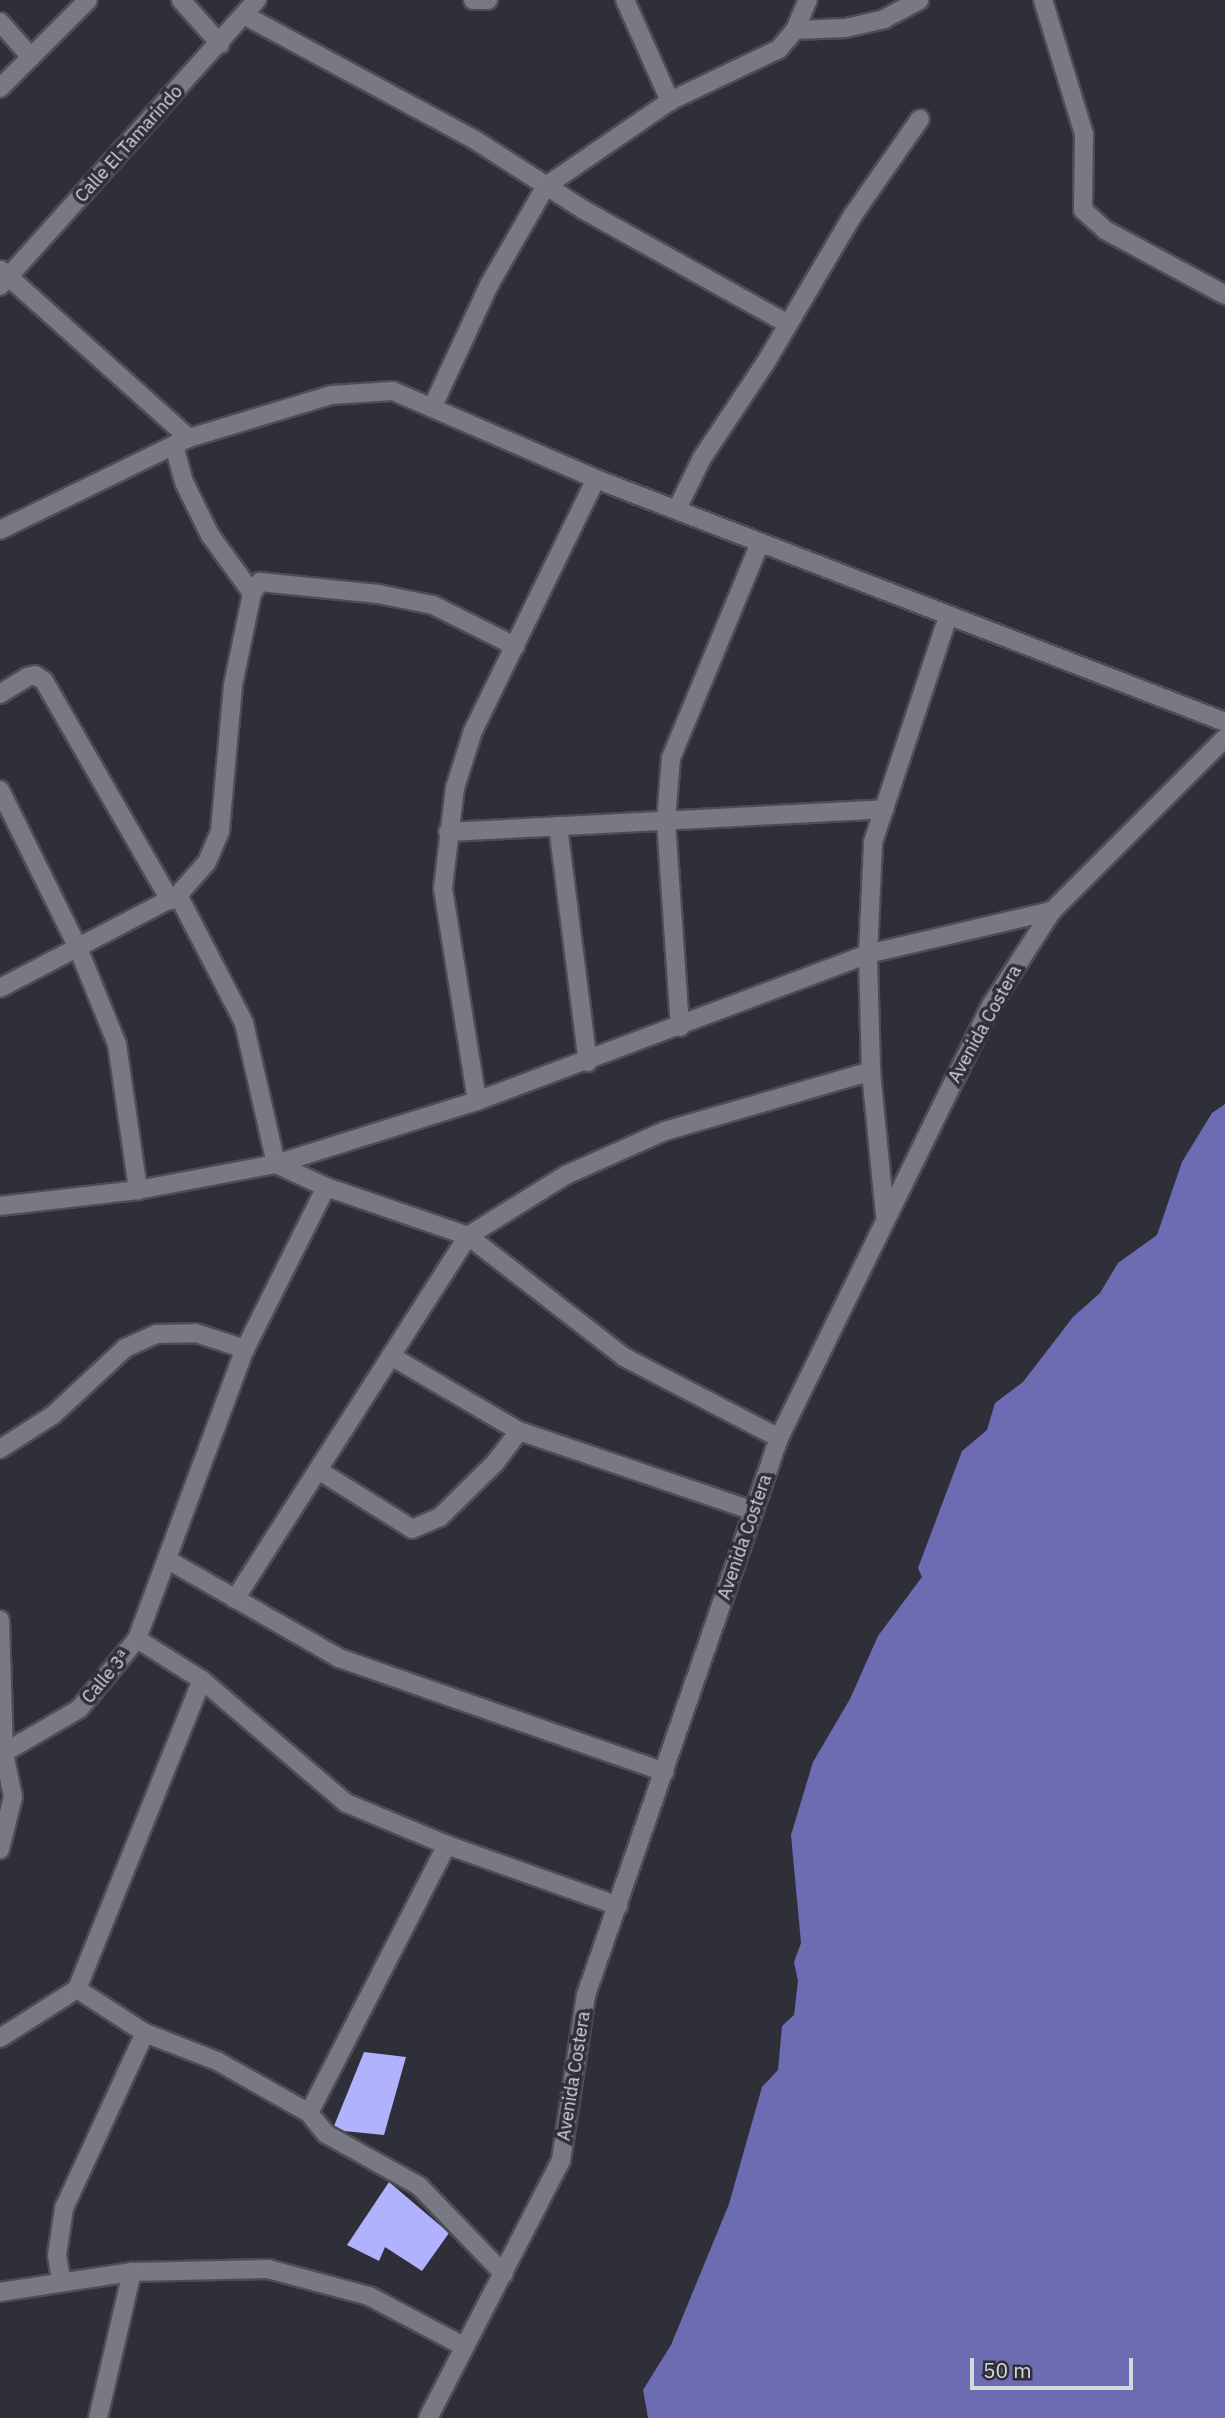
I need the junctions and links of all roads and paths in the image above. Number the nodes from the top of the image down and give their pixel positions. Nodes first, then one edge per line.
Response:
1 (88, 0) edge
2 (181, 0) edge
3 (257, 0) edge
4 (473, 0) edge
5 (488, 0) edge
6 (625, 0) edge
7 (808, 0) edge
8 (919, 0) edge
9 (1043, 0) edge
10 (244, 15) junction
11 (0, 22) edge
12 (795, 30) junction
13 (220, 44) junction
14 (31, 57) junction
15 (0, 88) edge
16 (670, 101) junction
17 (920, 119) dead end
18 (546, 186) junction
19 (2, 277) edge
20 (1225, 295) edge
21 (786, 323) junction
22 (432, 408) junction
23 (181, 442) junction
24 (596, 479) junction
25 (677, 509) junction
26 (0, 530) edge
27 (760, 543) junction
28 (252, 593) junction
29 (948, 616) junction
30 (515, 646) junction
31 (0, 694) edge
32 (1225, 722) edge
33 (1225, 738) edge
34 (0, 790) edge
35 (884, 809) junction
36 (666, 820) junction
37 (558, 826) junction
38 (448, 832) junction
39 (174, 897) junction
40 (1052, 911) junction
41 (78, 948) junction
42 (868, 954) junction
43 (0, 988) edge
44 (680, 1027) junction
45 (588, 1062) junction
46 (871, 1071) junction
47 (477, 1101) junction
48 (276, 1164) junction
49 (326, 1187) junction
50 (138, 1190) junction
51 (0, 1206) edge
52 (886, 1215) junction
53 (468, 1236) junction
54 (245, 1349) junction
55 (391, 1356) junction
56 (519, 1431) junction
57 (779, 1438) junction
58 (0, 1449) edge
59 (318, 1470) junction
60 (754, 1511) junction
61 (168, 1560) junction
62 (235, 1599) junction
63 (0, 1620) edge
64 (137, 1639) junction
65 (202, 1680) junction
66 (2, 1754) edge
67 (664, 1772) junction
68 (447, 1845) junction
69 (0, 1849) edge
70 (618, 1906) junction
71 (77, 1989) junction
72 (145, 2034) junction
73 (0, 2038) edge
74 (309, 2113) junction
75 (132, 2272) junction
76 (504, 2274) junction
77 (61, 2280) junction
78 (0, 2292) edge
79 (463, 2346) junction
80 (98, 2418) edge
81 (428, 2418) edge

1 - 14 street
2 - 13 street
3 - 10 street, Calle El Tamarindo
4 - 5 street
6 - 16 street
7 - 12 street
8 - 12 street
9 - 20 street
10 - 13 street, Calle El Tamarindo
10 - 18 street
11 - 14 street
12 - 16 street
13 - 19 street, Calle El Tamarindo
14 - 15 street
16 - 18 street
17 - 21 street
18 - 21 street
18 - 22 street
19 - 23 street
21 - 25 street
22 - 23 street
22 - 24 street
23 - 26 street
23 - 28 street
24 - 25 street
24 - 30 street
25 - 27 street
27 - 29 street
27 - 36 street
28 - 30 street
28 - 39 street
29 - 32 street
29 - 35 street
30 - 38 street
31 - 39 street
33 - 40 street, Avenida Costera
34 - 41 street
35 - 36 street
35 - 42 street
36 - 37 street
36 - 44 street
37 - 38 street
37 - 45 street
38 - 47 street
39 - 41 street
39 - 48 street
40 - 42 street
40 - 52 street, Avenida Costera
41 - 43 street
41 - 50 street
42 - 44 street
42 - 46 street
44 - 45 street
45 - 47 street
46 - 52 street
46 - 53 street
47 - 48 street
48 - 49 street
48 - 50 street
49 - 53 street
49 - 54 street, Calle 3ª
50 - 51 street
52 - 57 street, Avenida Costera
53 - 55 street
53 - 57 street
54 - 58 street
54 - 61 street, Calle 3ª
55 - 56 street
55 - 59 street
56 - 59 street
56 - 60 street
57 - 60 street, Avenida Costera
59 - 62 street
60 - 67 street, Avenida Costera
61 - 62 street
61 - 64 street, Calle 3ª
62 - 67 street
63 - 66 street
64 - 65 street
64 - 66 street, Calle 3ª
65 - 68 street
65 - 71 street
66 - 69 street
67 - 70 street, Avenida Costera
68 - 70 street
68 - 74 street
70 - 76 street, Avenida Costera
71 - 72 street
71 - 73 street
72 - 74 street
72 - 77 street
74 - 76 street
75 - 77 street
75 - 79 street
75 - 80 street
76 - 79 street, Avenida Costera
77 - 78 street
79 - 81 street, Avenida Costera

